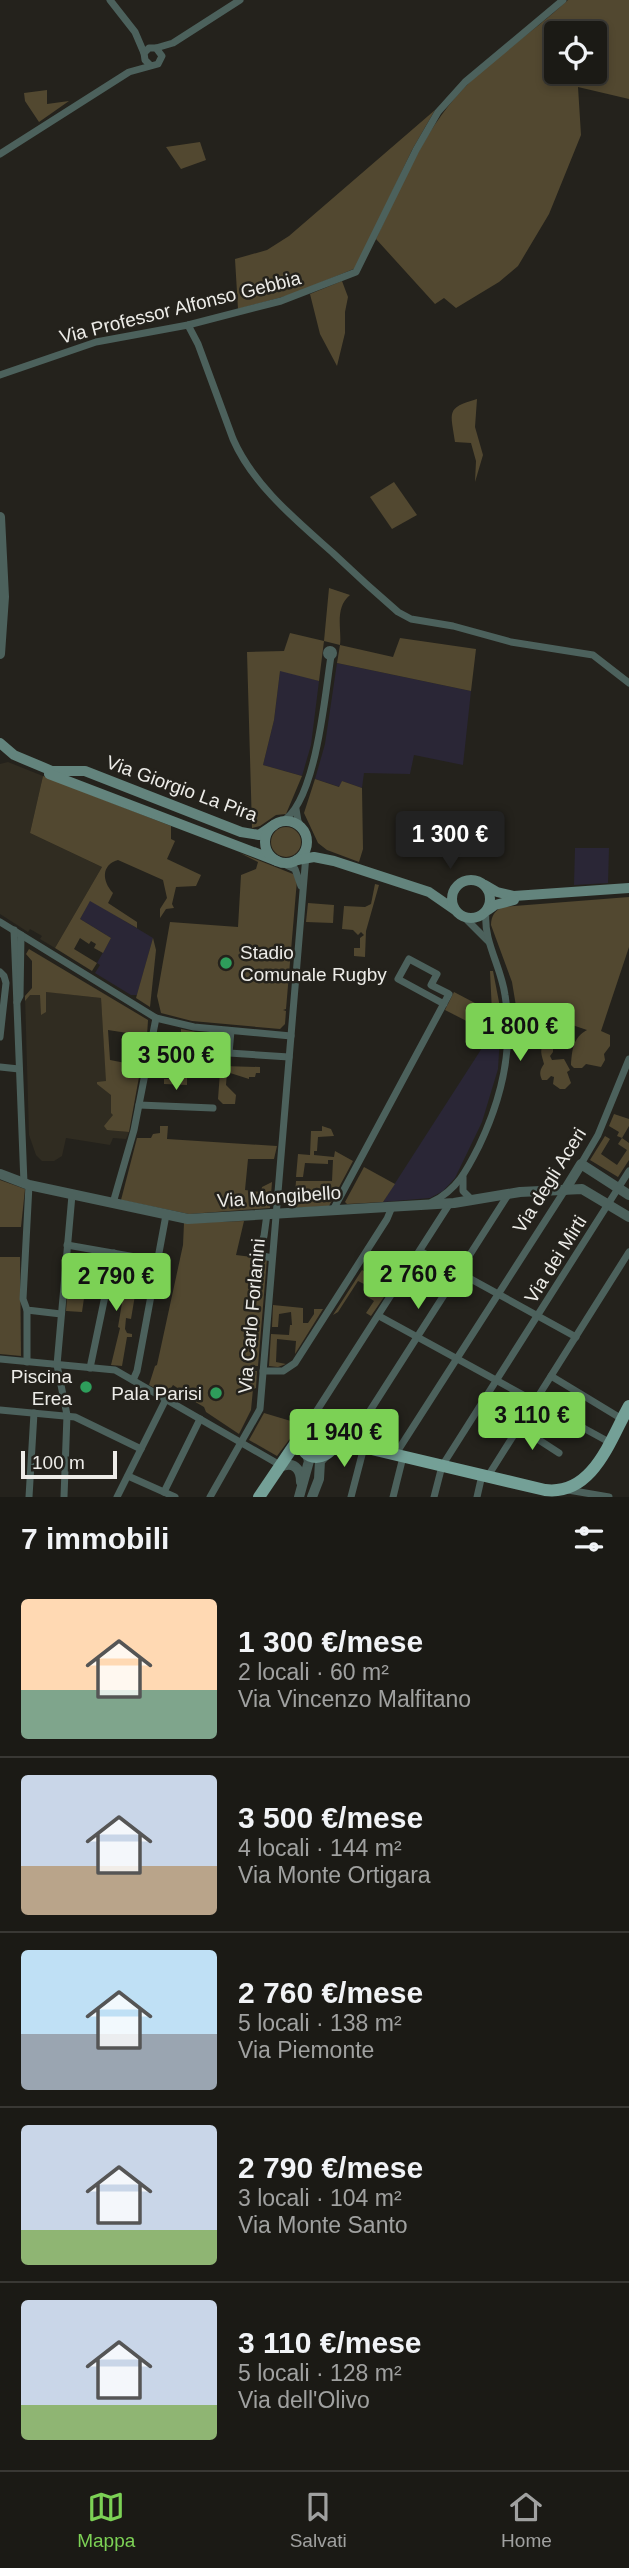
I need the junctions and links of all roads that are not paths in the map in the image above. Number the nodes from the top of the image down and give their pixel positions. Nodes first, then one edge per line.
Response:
1 (110, 0) edge
2 (240, 0) edge
3 (563, 0) edge
4 (135, 32) junction
5 (173, 43) junction
6 (155, 48) junction
7 (144, 54) junction
8 (162, 56) junction
9 (150, 65) junction
10 (129, 72) junction
11 (0, 154) edge
12 (188, 325) junction
13 (0, 375) edge
14 (0, 517) edge
15 (0, 654) edge
16 (331, 656) dead end
17 (629, 683) edge
18 (0, 745) edge
19 (0, 758) edge
20 (296, 807) junction
21 (277, 824) junction
22 (305, 835) junction
23 (302, 859) junction
24 (334, 861) junction
25 (280, 862) junction
26 (460, 884) junction
27 (485, 885) junction
28 (629, 890) edge
29 (429, 892) junction
30 (302, 893) junction
31 (487, 911) junction
32 (460, 914) junction
33 (0, 922) edge
34 (18, 932) junction
35 (488, 942) junction
36 (0, 972) edge
37 (431, 985) junction
38 (426, 994) junction
39 (444, 1004) junction
40 (156, 1018) junction
41 (231, 1031) junction
42 (291, 1036) junction
43 (0, 1037) edge
44 (289, 1057) junction
45 (629, 1059) edge
46 (0, 1067) edge
47 (19, 1069) junction
48 (139, 1105) junction
49 (213, 1108) dead end
50 (581, 1164) junction
51 (629, 1171) edge
52 (0, 1174) edge
53 (463, 1177) junction
54 (26, 1184) junction
55 (620, 1184) junction
56 (568, 1185) junction
57 (454, 1188) junction
58 (463, 1191) junction
59 (72, 1195) junction
60 (508, 1195) junction
61 (629, 1195) edge
62 (472, 1200) junction
63 (113, 1203) junction
64 (454, 1203) junction
65 (428, 1204) junction
66 (392, 1207) junction
67 (606, 1207) junction
68 (333, 1210) junction
69 (271, 1214) junction
70 (166, 1215) junction
71 (629, 1217) edge
72 (67, 1245) junction
73 (420, 1251) junction
74 (629, 1252) edge
75 (114, 1253) junction
76 (272, 1258) junction
77 (158, 1261) junction
78 (458, 1273) junction
79 (498, 1294) junction
80 (27, 1310) junction
81 (61, 1314) junction
82 (379, 1316) junction
83 (537, 1316) junction
84 (576, 1337) junction
85 (417, 1338) junction
86 (0, 1359) edge
87 (457, 1359) junction
88 (27, 1362) junction
89 (57, 1365) junction
90 (90, 1368) junction
91 (263, 1371) junction
92 (551, 1376) junction
93 (133, 1380) junction
94 (496, 1380) junction
95 (166, 1399) junction
96 (324, 1400) junction
97 (535, 1402) junction
98 (629, 1406) edge
99 (0, 1410) edge
100 (33, 1413) junction
101 (68, 1415) junction
102 (200, 1419) junction
103 (622, 1419) junction
104 (519, 1427) junction
105 (330, 1430) junction
106 (303, 1431) junction
107 (609, 1442) junction
108 (241, 1443) junction
109 (358, 1445) junction
110 (141, 1450) junction
111 (329, 1452) junction
112 (559, 1453) dead end
113 (307, 1454) junction
114 (399, 1456) junction
115 (442, 1466) junction
116 (279, 1467) junction
117 (128, 1476) junction
118 (485, 1476) junction
119 (301, 1485) junction
120 (164, 1492) junction
121 (562, 1493) edge
122 (29, 1497) edge
123 (64, 1497) edge
124 (117, 1497) edge
125 (175, 1497) edge
126 (210, 1497) edge
127 (260, 1497) edge
128 (299, 1497) edge
129 (312, 1497) edge
130 (351, 1497) edge
131 (393, 1497) edge
132 (434, 1497) edge
133 (477, 1497) edge
134 (609, 1497) edge

1 - 4 street
2 - 5 street
3 - 12 street, Via Professor Alfonso Gebbia
4 - 6 street
4 - 7 street
5 - 6 street
5 - 8 street
6 - 7 street
6 - 8 street
7 - 9 street
7 - 10 street
8 - 9 street
9 - 10 street
10 - 11 street
12 - 13 street, Via Professor Alfonso Gebbia
12 - 17 street
14 - 15 street
16 - 20 street
18 - 21 main road, Via Giorgio La Pira
19 - 25 main road, Via Giorgio La Pira
20 - 21 street
20 - 22 street
21 - 22 main road
21 - 25 main road
22 - 23 main road
22 - 24 main road
23 - 24 main road
23 - 25 main road
23 - 30 street, Via Carlo Forlanini
24 - 29 main road
25 - 30 street
26 - 27 main road
26 - 29 main road
26 - 32 main road
27 - 28 main road
27 - 31 main road
28 - 31 main road
29 - 32 main road
30 - 42 street, Via Carlo Forlanini
31 - 32 main road
31 - 35 street
32 - 35 street
33 - 34 street
34 - 40 street
34 - 47 street
35 - 53 street
36 - 43 street
37 - 38 street
37 - 38 street
37 - 39 street
38 - 39 street
39 - 68 street
40 - 41 street
40 - 48 street
41 - 42 street
41 - 44 street
42 - 44 street, Via Carlo Forlanini
44 - 69 street, Via Carlo Forlanini
45 - 50 street, Via degli Aceri
46 - 47 street
47 - 54 street
48 - 49 street
48 - 63 street
50 - 55 street
50 - 56 street, Via degli Aceri
51 - 55 street
52 - 54 street, Via Mongibello
53 - 57 street
53 - 58 street
54 - 59 street, Via Mongibello
54 - 80 street
55 - 61 street
55 - 67 street, Via dei Mirti
56 - 60 street, Via Mongibello
56 - 67 street, Via Mongibello
56 - 79 street, Via degli Aceri
57 - 64 street
57 - 65 street
58 - 62 street
58 - 64 street
59 - 63 street, Via Mongibello
59 - 72 street
60 - 62 street, Via Mongibello
60 - 78 street
62 - 64 street, Via Mongibello
63 - 70 street, Via Mongibello
64 - 65 street, Via Mongibello
64 - 73 street
65 - 66 street, Via Mongibello
66 - 68 street, Via Mongibello
66 - 91 street
67 - 71 street
67 - 83 street, Via dei Mirti
68 - 69 street, Via Mongibello
69 - 70 street, Via Mongibello
69 - 76 street, Via Carlo Forlanini
69 - 76 street
70 - 77 street
72 - 75 street
72 - 81 street
73 - 78 street
73 - 82 street
74 - 84 street
75 - 77 street
75 - 90 street
76 - 91 street, Via Carlo Forlanini
77 - 93 street
78 - 79 street
78 - 85 street
79 - 83 street
79 - 87 street, Via degli Aceri
80 - 81 street
80 - 88 street
81 - 89 street
82 - 85 street
82 - 96 street
83 - 84 street
83 - 94 street, Via dei Mirti
84 - 92 street
85 - 87 street
85 - 109 street
86 - 88 street
87 - 94 street
87 - 114 street, Via degli Aceri
88 - 89 street
89 - 90 street
89 - 101 street
90 - 93 street
91 - 108 street, Via Carlo Forlanini
92 - 97 street
92 - 103 street
93 - 95 street
94 - 97 street
94 - 115 street, Via dei Mirti
95 - 102 street
95 - 110 street
96 - 105 street
96 - 106 street
97 - 104 street
97 - 107 street
98 - 103 main road
99 - 100 street
100 - 101 street
100 - 122 street
101 - 110 street
101 - 123 street
102 - 108 street
102 - 120 street
103 - 107 main road
104 - 112 street
104 - 118 street
105 - 106 main road
105 - 109 main road
105 - 111 main road
106 - 113 main road
106 - 116 main road
107 - 121 main road
108 - 116 street
108 - 126 street, Via Carlo Forlanini
109 - 111 main road
109 - 114 main road
109 - 130 street
110 - 117 street
111 - 113 main road
111 - 129 street
113 - 116 main road
113 - 119 street
114 - 115 main road
114 - 131 street, Via degli Aceri
115 - 118 main road
115 - 132 street, Via dei Mirti
116 - 119 street
116 - 127 main road
117 - 120 street
117 - 124 street
118 - 121 main road
118 - 133 street
119 - 128 street
120 - 125 street
121 - 134 street

